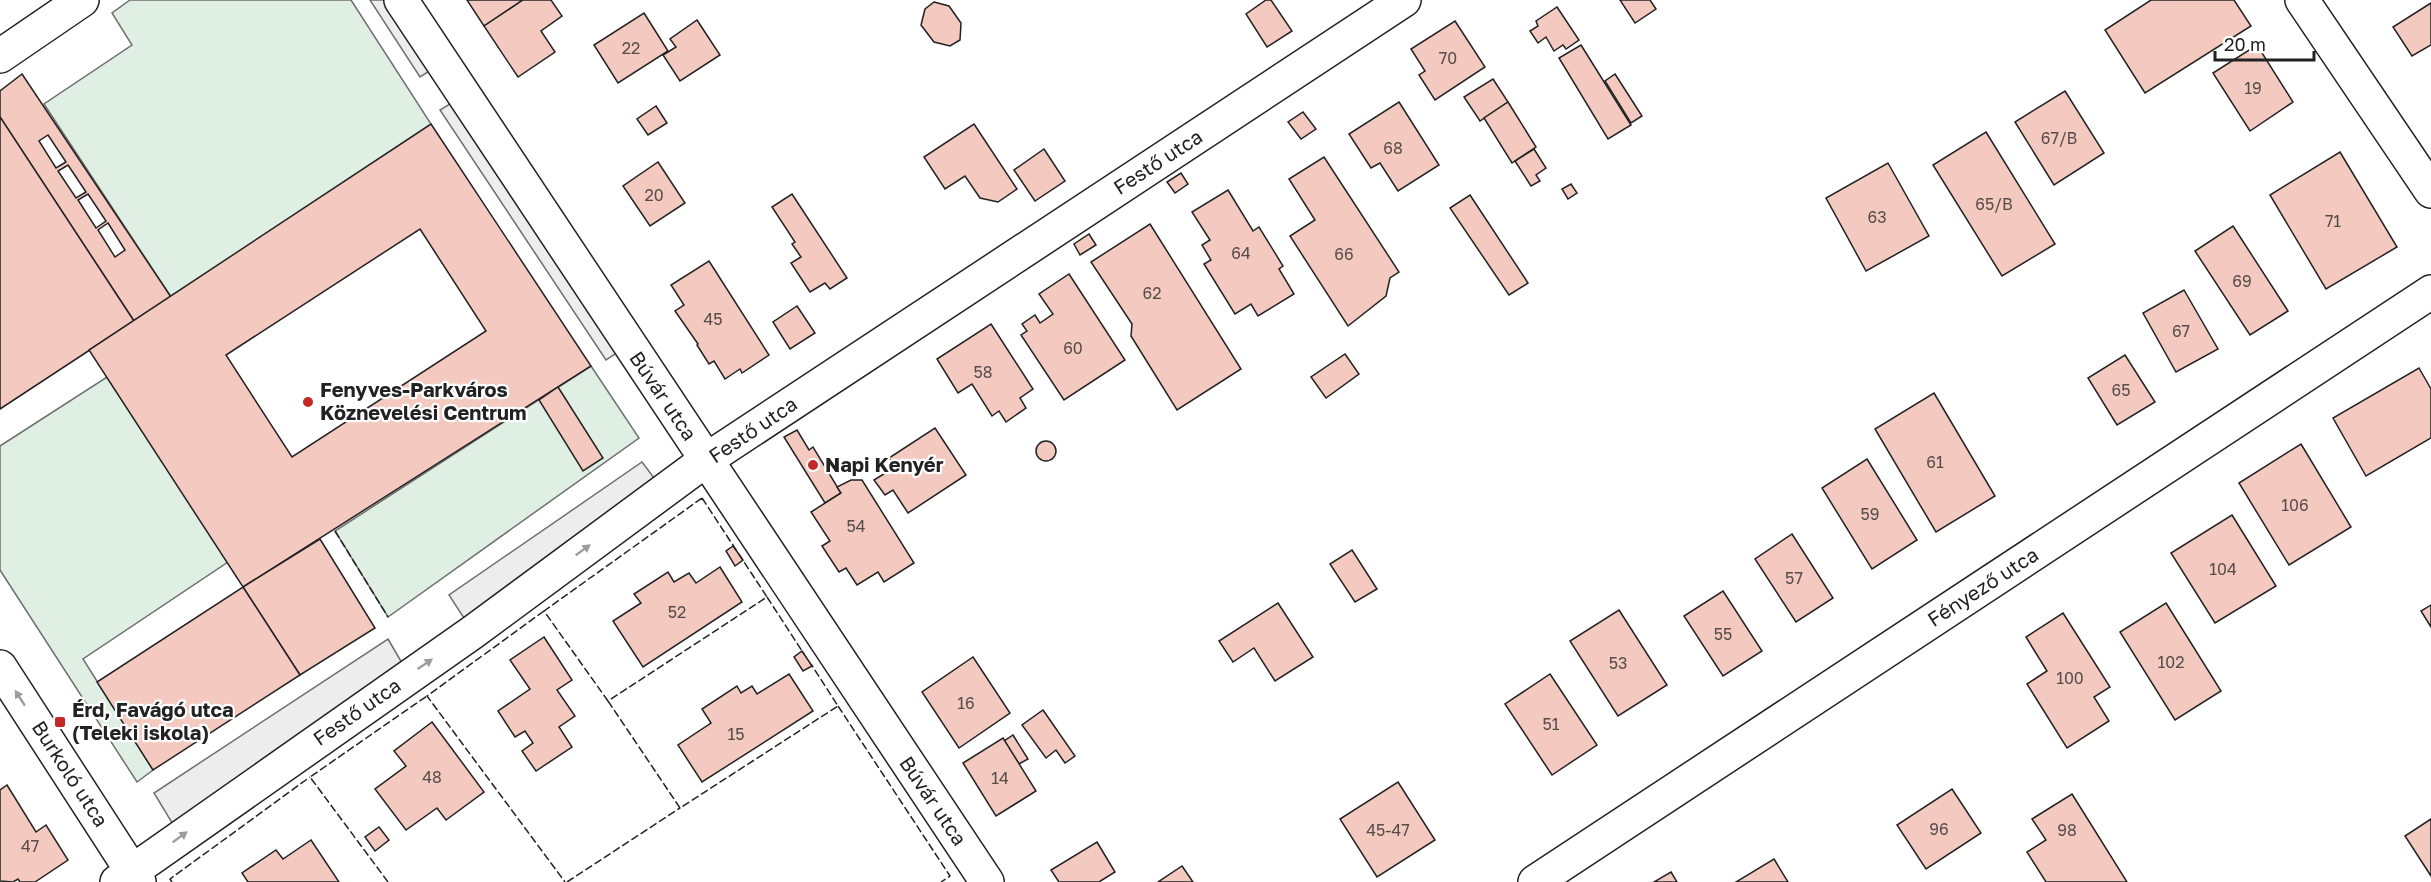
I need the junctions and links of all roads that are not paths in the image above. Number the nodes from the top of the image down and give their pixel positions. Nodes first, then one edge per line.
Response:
1 (82, 0) edge
2 (401, 0) edge
3 (1404, 0) edge
4 (2302, 0) edge
5 (0, 56) edge
6 (2431, 191) edge
7 (2431, 292) edge
8 (706, 460) junction
9 (0, 667) edge
10 (129, 878) edge
11 (987, 882) edge
12 (1535, 882) edge

1 - 5 street
2 - 8 street, Búvár utca
3 - 8 street, Festő utca
4 - 6 street
7 - 12 street, Fényező utca
10 -> 8 street, Festő utca
8 - 11 street, Búvár utca
10 -> 9 street, Burkoló utca

